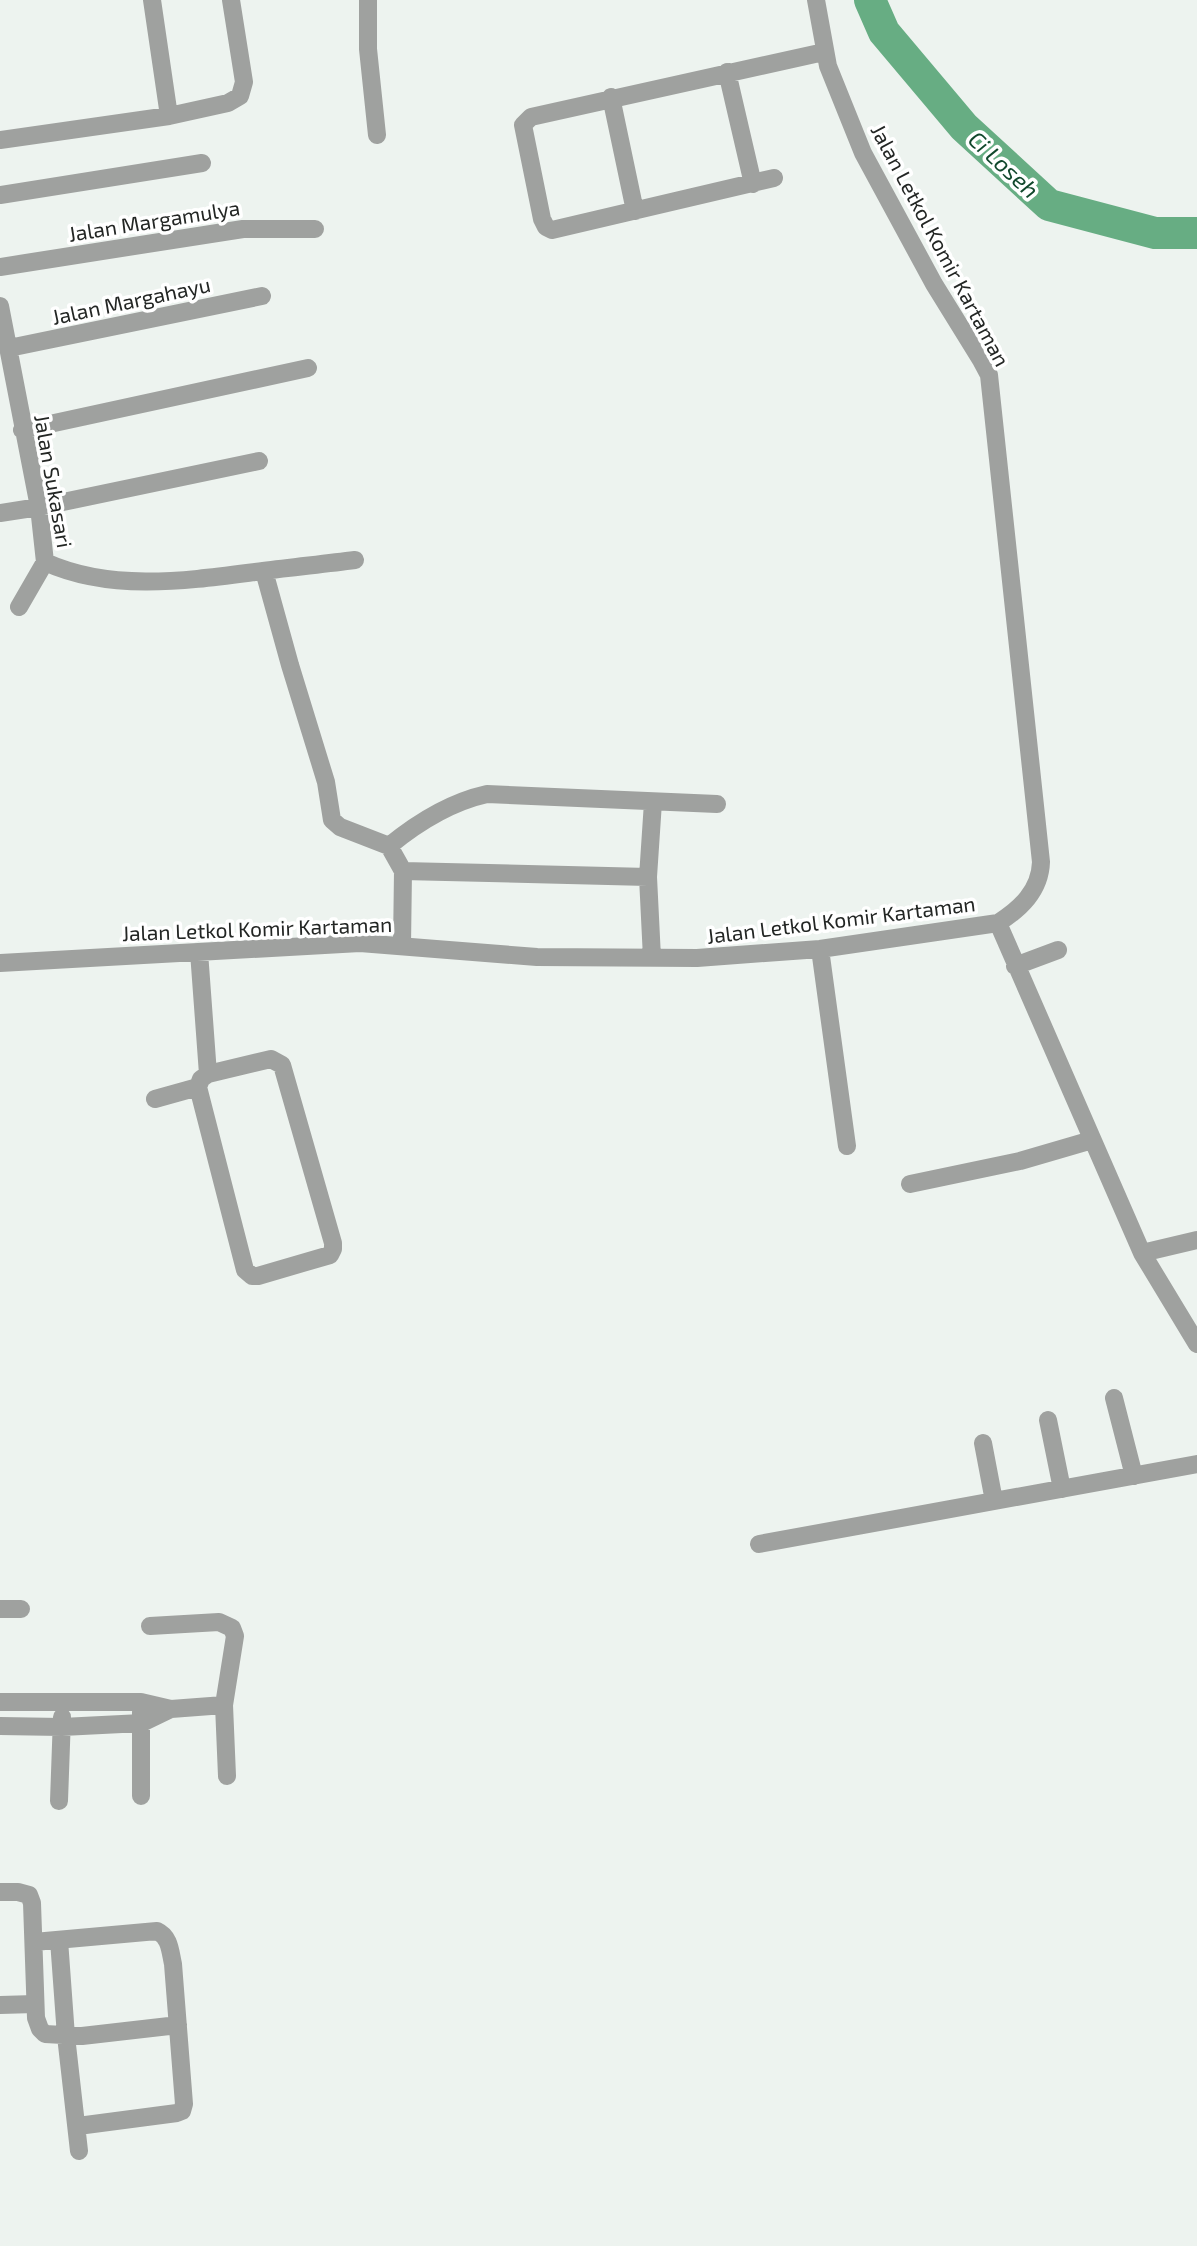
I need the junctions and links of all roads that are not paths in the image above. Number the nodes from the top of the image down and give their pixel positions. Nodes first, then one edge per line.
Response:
1 (152, 0) edge
2 (231, 0) edge
3 (369, 0) edge
4 (816, 0) edge
5 (824, 52) junction
6 (727, 72) junction
7 (611, 97) junction
8 (169, 116) junction
9 (377, 135) dead end
10 (0, 140) edge
11 (202, 163) dead end
12 (774, 178) dead end
13 (753, 184) junction
14 (0, 195) edge
15 (635, 211) junction
16 (316, 229) dead end
17 (0, 267) edge
18 (262, 296) dead end
19 (0, 306) edge
20 (9, 348) junction
21 (309, 368) dead end
22 (23, 430) junction
23 (260, 461) dead end
24 (39, 508) junction
25 (0, 513) edge
26 (355, 560) dead end
27 (45, 562) junction
28 (264, 571) junction
29 (19, 607) dead end
30 (653, 802) junction
31 (717, 804) dead end
32 (389, 846) junction
33 (403, 872) junction
34 (648, 877) junction
35 (998, 923) junction
36 (402, 946) junction
37 (820, 949) junction
38 (1058, 950) dead end
39 (199, 952) junction
40 (652, 958) junction
41 (0, 962) edge
42 (1015, 965) junction
43 (203, 1080) junction
44 (155, 1099) dead end
45 (1092, 1140) junction
46 (847, 1146) dead end
47 (910, 1184) dead end
48 (1197, 1240) edge
49 (1142, 1253) junction
50 (1197, 1344) edge
51 (1114, 1398) dead end
52 (1048, 1420) dead end
53 (983, 1443) dead end
54 (1197, 1464) edge
55 (1134, 1476) junction
56 (1062, 1489) junction
57 (994, 1501) junction
58 (759, 1544) dead end
59 (0, 1609) edge
60 (21, 1609) dead end
61 (149, 1626) dead end
62 (0, 1702) edge
63 (141, 1702) junction
64 (61, 1703) junction
65 (224, 1705) junction
66 (171, 1709) junction
67 (142, 1723) junction
68 (0, 1726) edge
69 (62, 1727) junction
70 (227, 1776) dead end
71 (141, 1796) dead end
72 (59, 1801) dead end
73 (0, 1892) edge
74 (59, 1940) junction
75 (34, 1942) junction
76 (35, 2004) junction
77 (0, 2005) edge
78 (178, 2025) junction
79 (66, 2036) junction
80 (78, 2126) junction
81 (79, 2151) dead end

1 - 8 street
2 - 8 street
3 - 9 street
4 - 5 street, Jalan Letkol Komir Kartaman
5 - 6 street
5 - 35 street, Jalan Letkol Komir Kartaman
6 - 7 street
6 - 13 street
7 - 15 street
7 - 15 street
8 - 10 street
11 - 14 street
12 - 13 street
13 - 15 street
16 - 17 street, Jalan Margamulya
18 - 20 street, Jalan Margahayu
19 - 20 street, Jalan Sukasari
20 - 22 street, Jalan Sukasari
21 - 22 street
22 - 24 street, Jalan Sukasari
23 - 24 street
24 - 25 street
24 - 27 street, Jalan Sukasari
26 - 28 street, Jalan Sukasari
27 - 28 street, Jalan Sukasari
27 - 29 street
28 - 32 street
30 - 31 street
30 - 32 street
30 - 34 street
32 - 33 street
33 - 34 street
33 - 36 street
34 - 40 street
35 - 37 street, Jalan Letkol Komir Kartaman
35 - 42 street
36 - 39 street, Jalan Letkol Komir Kartaman
36 - 40 street, Jalan Letkol Komir Kartaman
37 - 40 street, Jalan Letkol Komir Kartaman
37 - 46 street
38 - 42 street
39 - 41 street, Jalan Letkol Komir Kartaman
39 - 43 street
42 - 45 street
43 - 43 street
43 - 44 street
45 - 47 street
45 - 49 street
48 - 49 street
49 - 50 street
51 - 55 street
52 - 56 street
53 - 57 street
54 - 55 street
55 - 56 street
56 - 57 street
57 - 58 street
59 - 60 street
61 - 65 street
62 - 64 street
63 - 64 street
63 - 66 street
63 - 67 street
64 - 69 street
65 - 66 street
65 - 70 street
66 - 67 street
67 - 69 street
67 - 71 street
68 - 69 street
69 - 72 street
73 - 75 street
74 - 75 street
74 - 78 street
74 - 79 street
75 - 76 street
76 - 77 street
76 - 79 street
78 - 79 street
78 - 80 street
79 - 80 street
80 - 81 street

